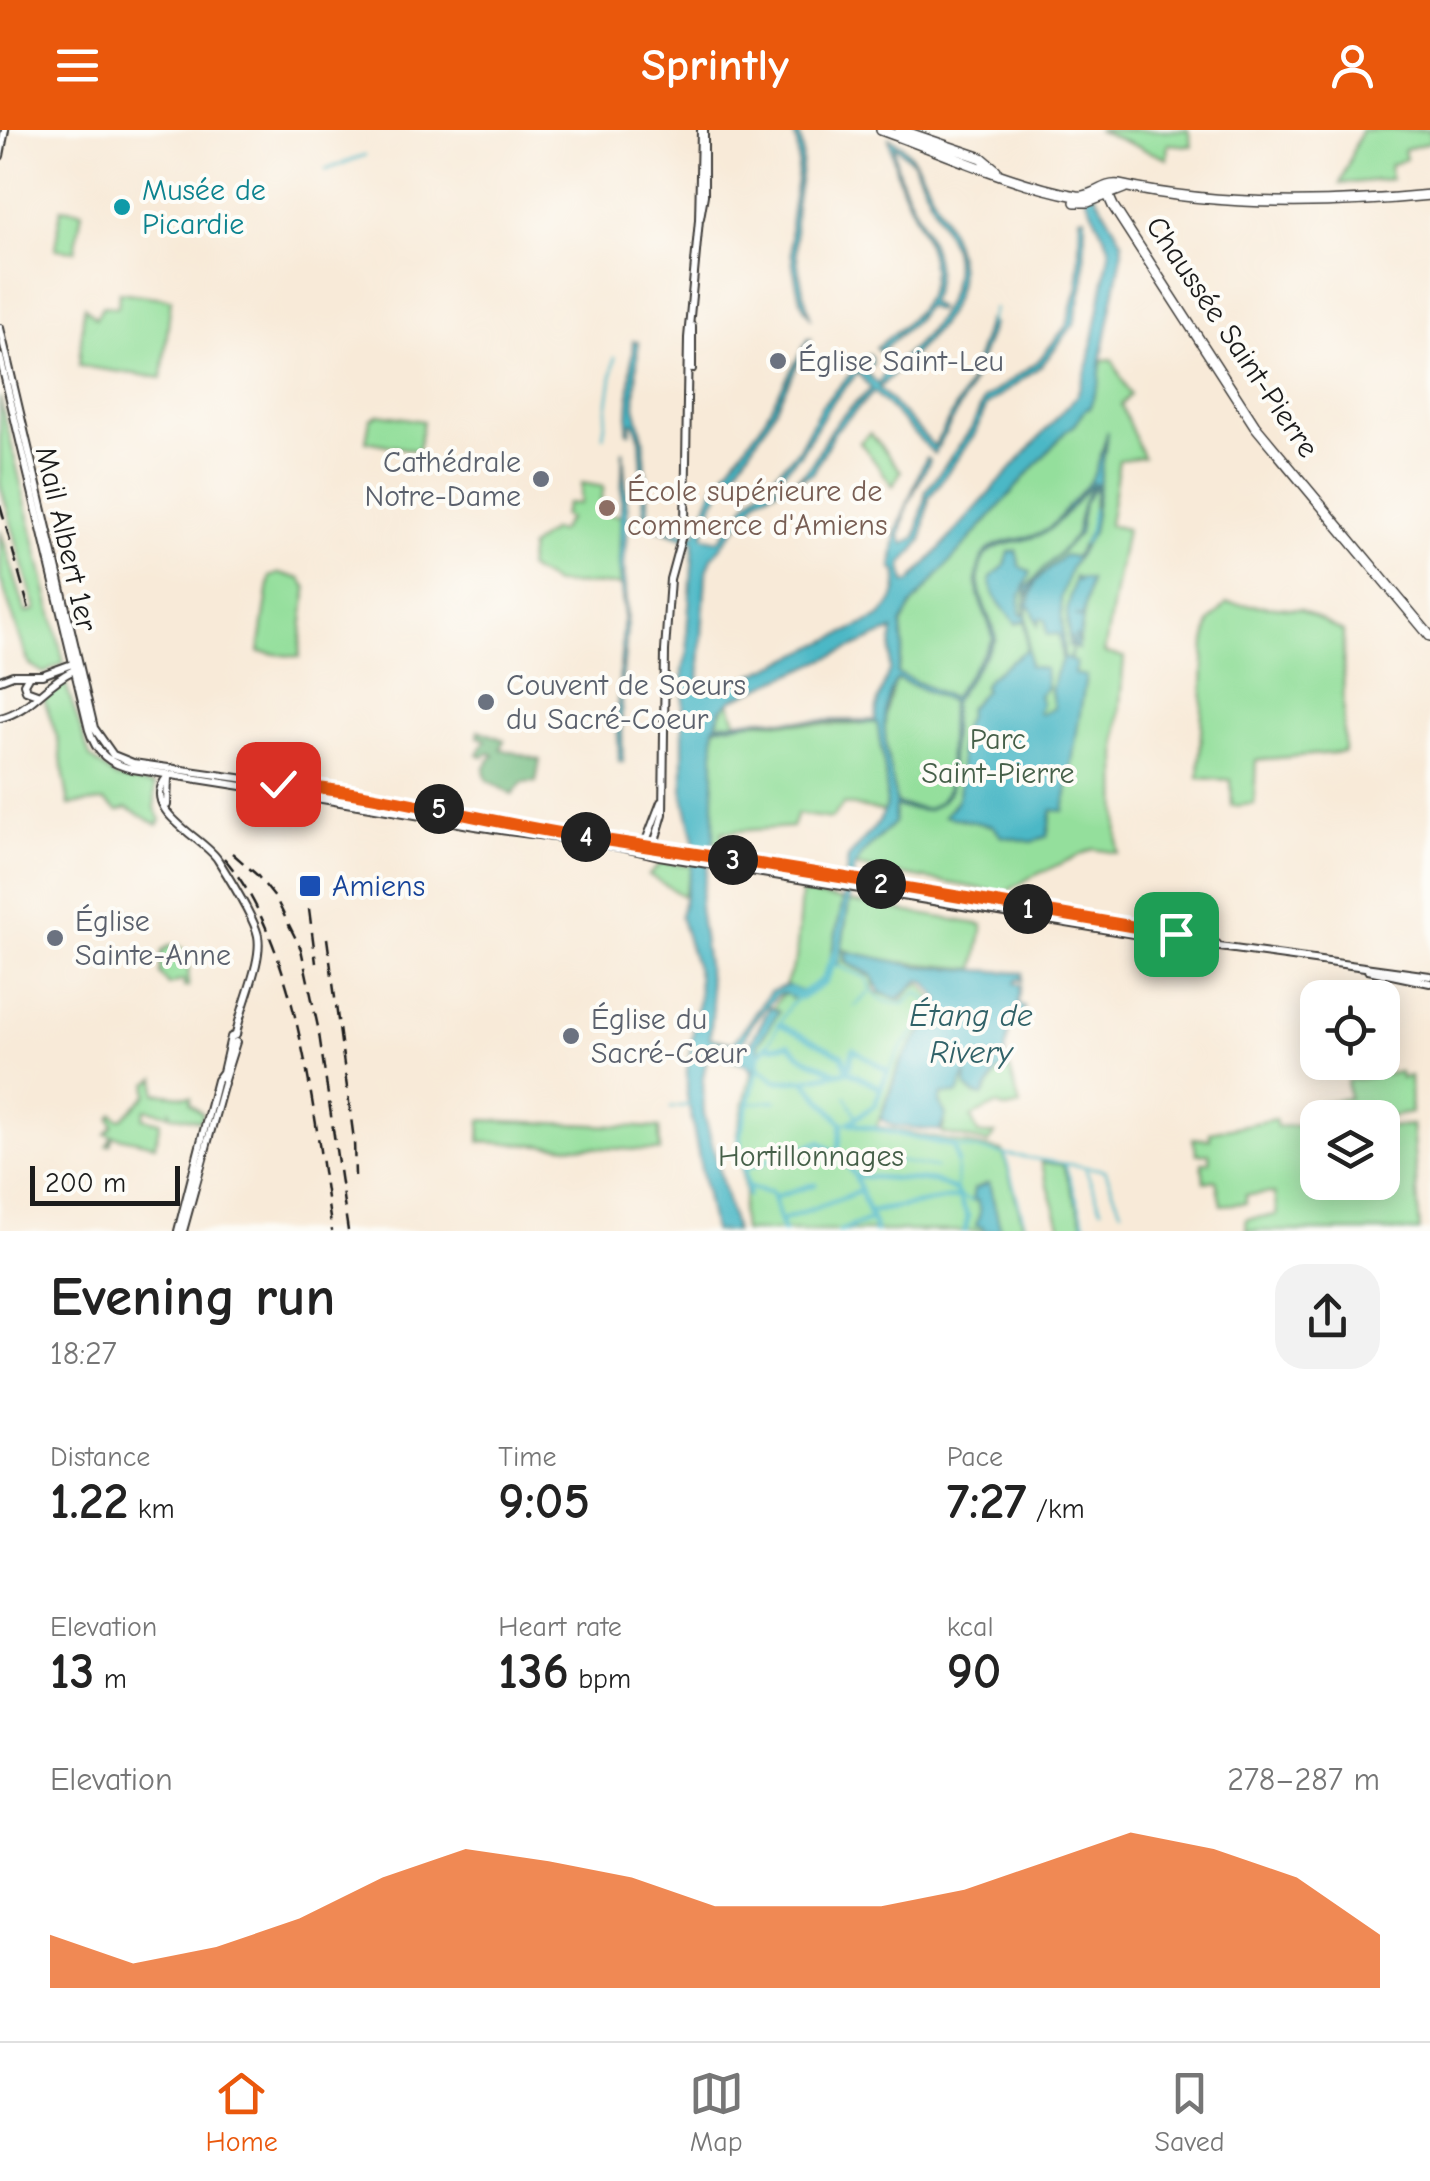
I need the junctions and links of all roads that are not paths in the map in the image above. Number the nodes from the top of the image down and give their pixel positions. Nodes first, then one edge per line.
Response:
1 (6, 130) edge
2 (702, 130) edge
3 (882, 130) edge
4 (900, 130) edge
5 (0, 156) edge
6 (998, 172) junction
7 (1102, 192) junction
8 (1430, 195) edge
9 (0, 328) edge
10 (2, 348) edge
11 (3, 358) edge
12 (1430, 636) edge
13 (75, 666) junction
14 (38, 675) junction
15 (28, 676) junction
16 (0, 680) edge
17 (40, 692) junction
18 (0, 718) edge
19 (169, 771) junction
20 (648, 849) junction
21 (721, 862) junction
22 (1218, 944) junction
23 (1430, 981) edge
24 (180, 1231) edge

1 - 5 main road
2 - 20 main road
3 - 6 main road
4 - 6 main road
6 - 7 main road
7 - 8 main road
7 - 12 main road, Chaussée Saint-Pierre
9 - 10 main road, Mail Albert 1er
10 - 11 main road, Mail Albert 1er
11 - 13 main road, Mail Albert 1er
13 - 14 main road
13 - 17 main road
13 - 19 main road, Mail Albert 1er
14 - 15 main road
14 - 17 main road
15 - 16 main road
15 - 17 main road
17 - 18 main road
19 - 20 main road
19 - 24 main road
20 - 21 main road
21 - 22 main road
21 - 22 main road
22 - 23 main road

